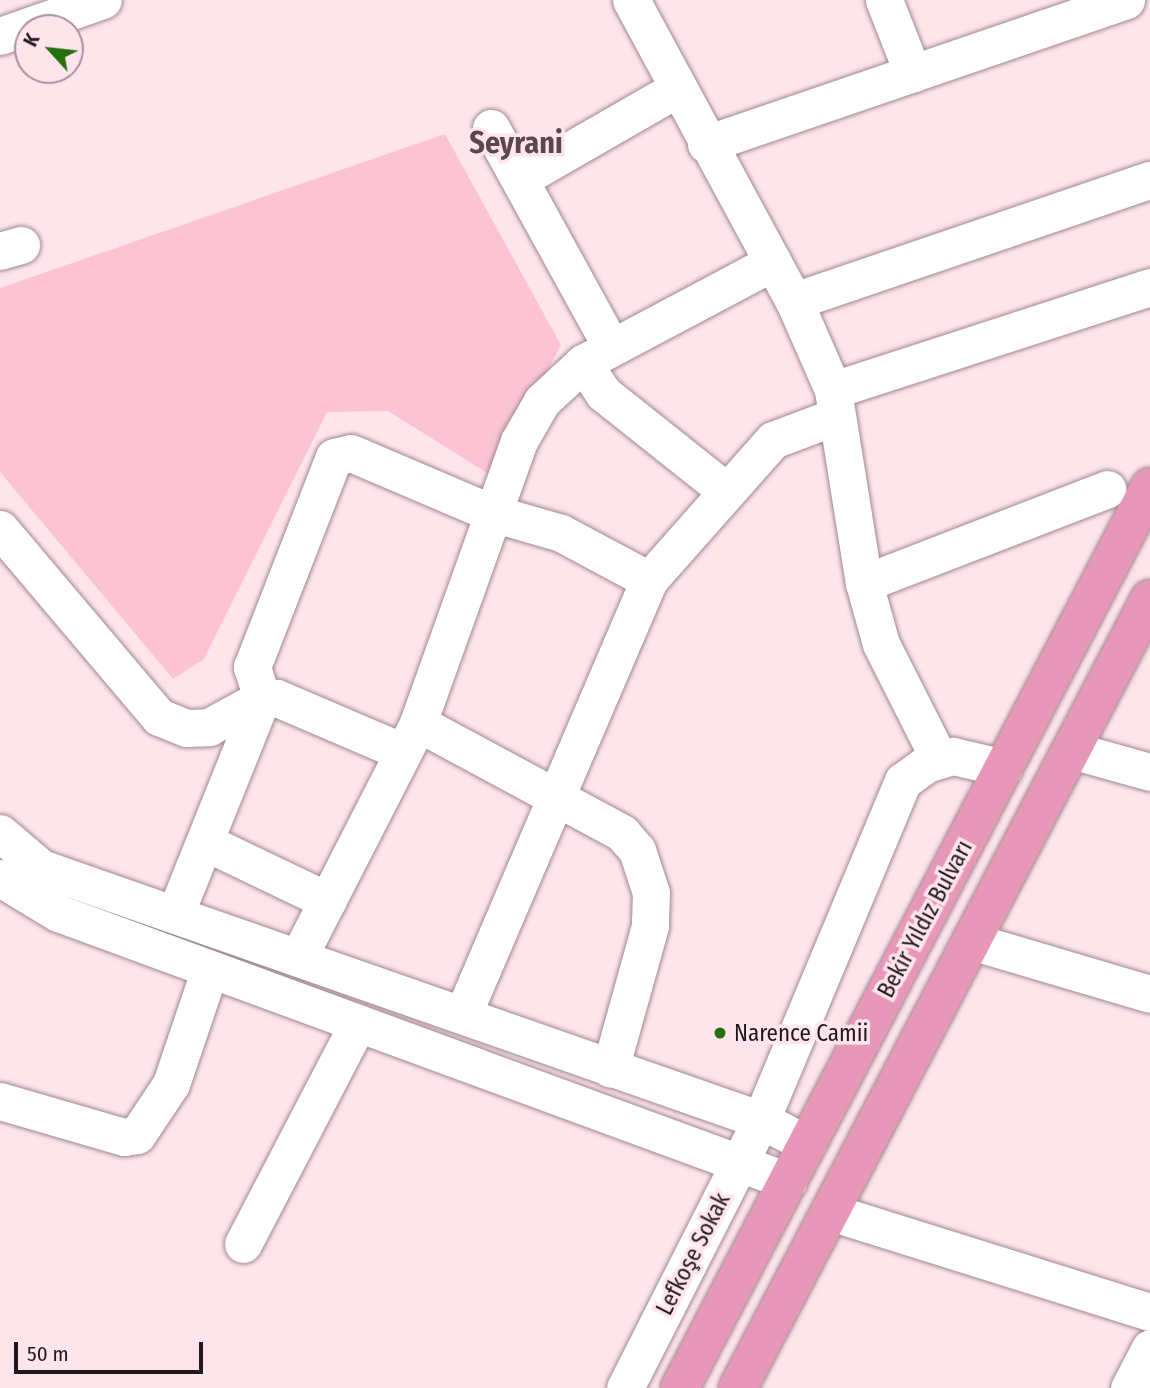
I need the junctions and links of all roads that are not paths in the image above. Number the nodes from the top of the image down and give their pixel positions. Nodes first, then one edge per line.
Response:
1 (103, 0) edge
2 (631, 0) edge
3 (884, 0) edge
4 (1126, 0) edge
5 (0, 36) edge
6 (912, 74) junction
7 (675, 90) junction
8 (491, 128) dead end
9 (706, 144) junction
10 (520, 179) junction
11 (1150, 180) edge
12 (773, 262) junction
13 (1150, 287) edge
14 (794, 301) junction
15 (602, 330) dead end
16 (583, 363) junction
17 (833, 403) junction
18 (1150, 487) edge
19 (1107, 489) dead end
20 (725, 490) junction
21 (492, 513) junction
22 (0, 529) edge
23 (649, 580) junction
24 (864, 583) junction
25 (1150, 599) edge
26 (262, 698) junction
27 (411, 738) junction
28 (1071, 750) junction
29 (939, 759) junction
30 (1004, 768) junction
31 (1150, 772) edge
32 (557, 798) junction
33 (0, 834) edge
34 (205, 842) junction
35 (0, 878) edge
36 (328, 901) junction
37 (176, 912) junction
38 (971, 942) junction
39 (300, 954) junction
40 (210, 969) junction
41 (1150, 994) edge
42 (463, 1014) junction
43 (358, 1023) junction
44 (610, 1069) junction
45 (0, 1101) edge
46 (761, 1120) junction
47 (807, 1144) junction
48 (739, 1162) junction
49 (788, 1181) junction
50 (830, 1212) junction
51 (243, 1244) dead end
52 (1150, 1312) edge
53 (1150, 1348) edge
54 (625, 1388) edge
55 (680, 1388) edge
56 (738, 1388) edge
57 (1129, 1388) edge

1 - 5 street
2 - 7 street
3 - 6 street
4 - 6 street
6 - 9 street
7 - 9 street
7 - 10 street
8 - 10 street
9 - 12 street
10 - 15 street
11 - 14 street
12 - 14 street
12 - 16 street
13 - 17 street
14 - 17 street
16 - 20 street
16 - 21 street
17 - 20 street
17 - 24 street
18 - 30 main road, Bekir Yıldız Bulvarı
19 - 24 street
20 - 23 street
21 - 23 street
21 - 26 street
21 - 27 street
22 - 26 street
23 - 32 street
24 - 29 street
25 - 28 main road
26 - 27 street
26 - 34 street
27 - 32 street
27 - 36 street
28 - 31 street
28 - 38 main road
29 - 30 street
29 - 46 street, Lefkoşe Sokak
30 - 47 main road, Bekir Yıldız Bulvarı
32 - 42 street
32 - 44 street
33 - 37 street
34 - 36 street
34 - 37 street
35 - 40 street
36 - 39 street
37 - 39 street
38 - 41 street
38 - 50 main road
39 - 42 street
40 - 43 street
40 - 45 street
42 - 44 street
43 - 48 street
43 - 51 street
44 - 46 street
46 - 47 street
46 - 48 street, Lefkoşe Sokak
47 - 49 main road, Bekir Yıldız Bulvarı
48 - 49 street
48 - 54 street, Lefkoşe Sokak
49 - 55 main road, Bekir Yıldız Bulvarı
50 - 52 street
50 - 56 main road
53 - 57 street

